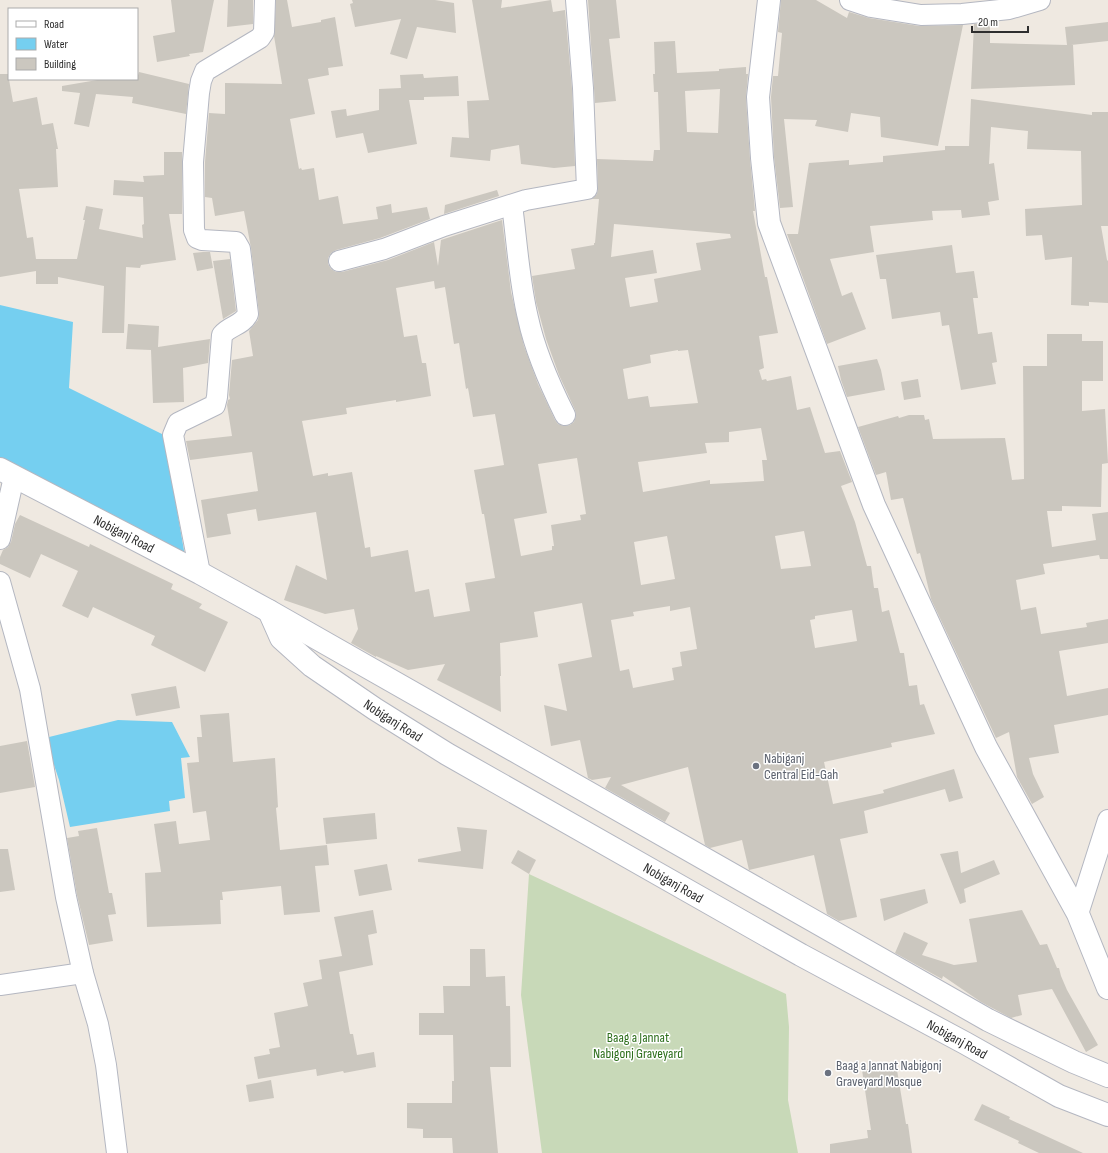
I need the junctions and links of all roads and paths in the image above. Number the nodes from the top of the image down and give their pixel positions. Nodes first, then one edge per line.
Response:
1 (265, 0) edge
2 (576, 0) edge
3 (769, 0) edge
4 (850, 0) edge
5 (1040, 0) edge
6 (512, 205) junction
7 (339, 261) dead end
8 (565, 415) dead end
9 (7, 473) edge
10 (0, 539) edge
11 (200, 573) junction
12 (0, 582) edge
13 (269, 611) junction
14 (1108, 820) edge
15 (1078, 914) junction
16 (83, 973) junction
17 (0, 985) edge
18 (1108, 988) edge
19 (1108, 1076) edge
20 (1108, 1115) edge
21 (117, 1153) edge

1 - 11 street
2 - 6 street
3 - 15 main road
4 - 5 street
6 - 7 street
6 - 8 street
9 - 10 street
9 - 11 main road, Nobiganj Road
11 - 13 main road, Nobiganj Road
12 - 16 street
13 - 19 main road, Nobiganj Road
13 - 20 main road, Nobiganj Road
14 - 15 street
15 - 18 main road
16 - 17 street
16 - 21 street

